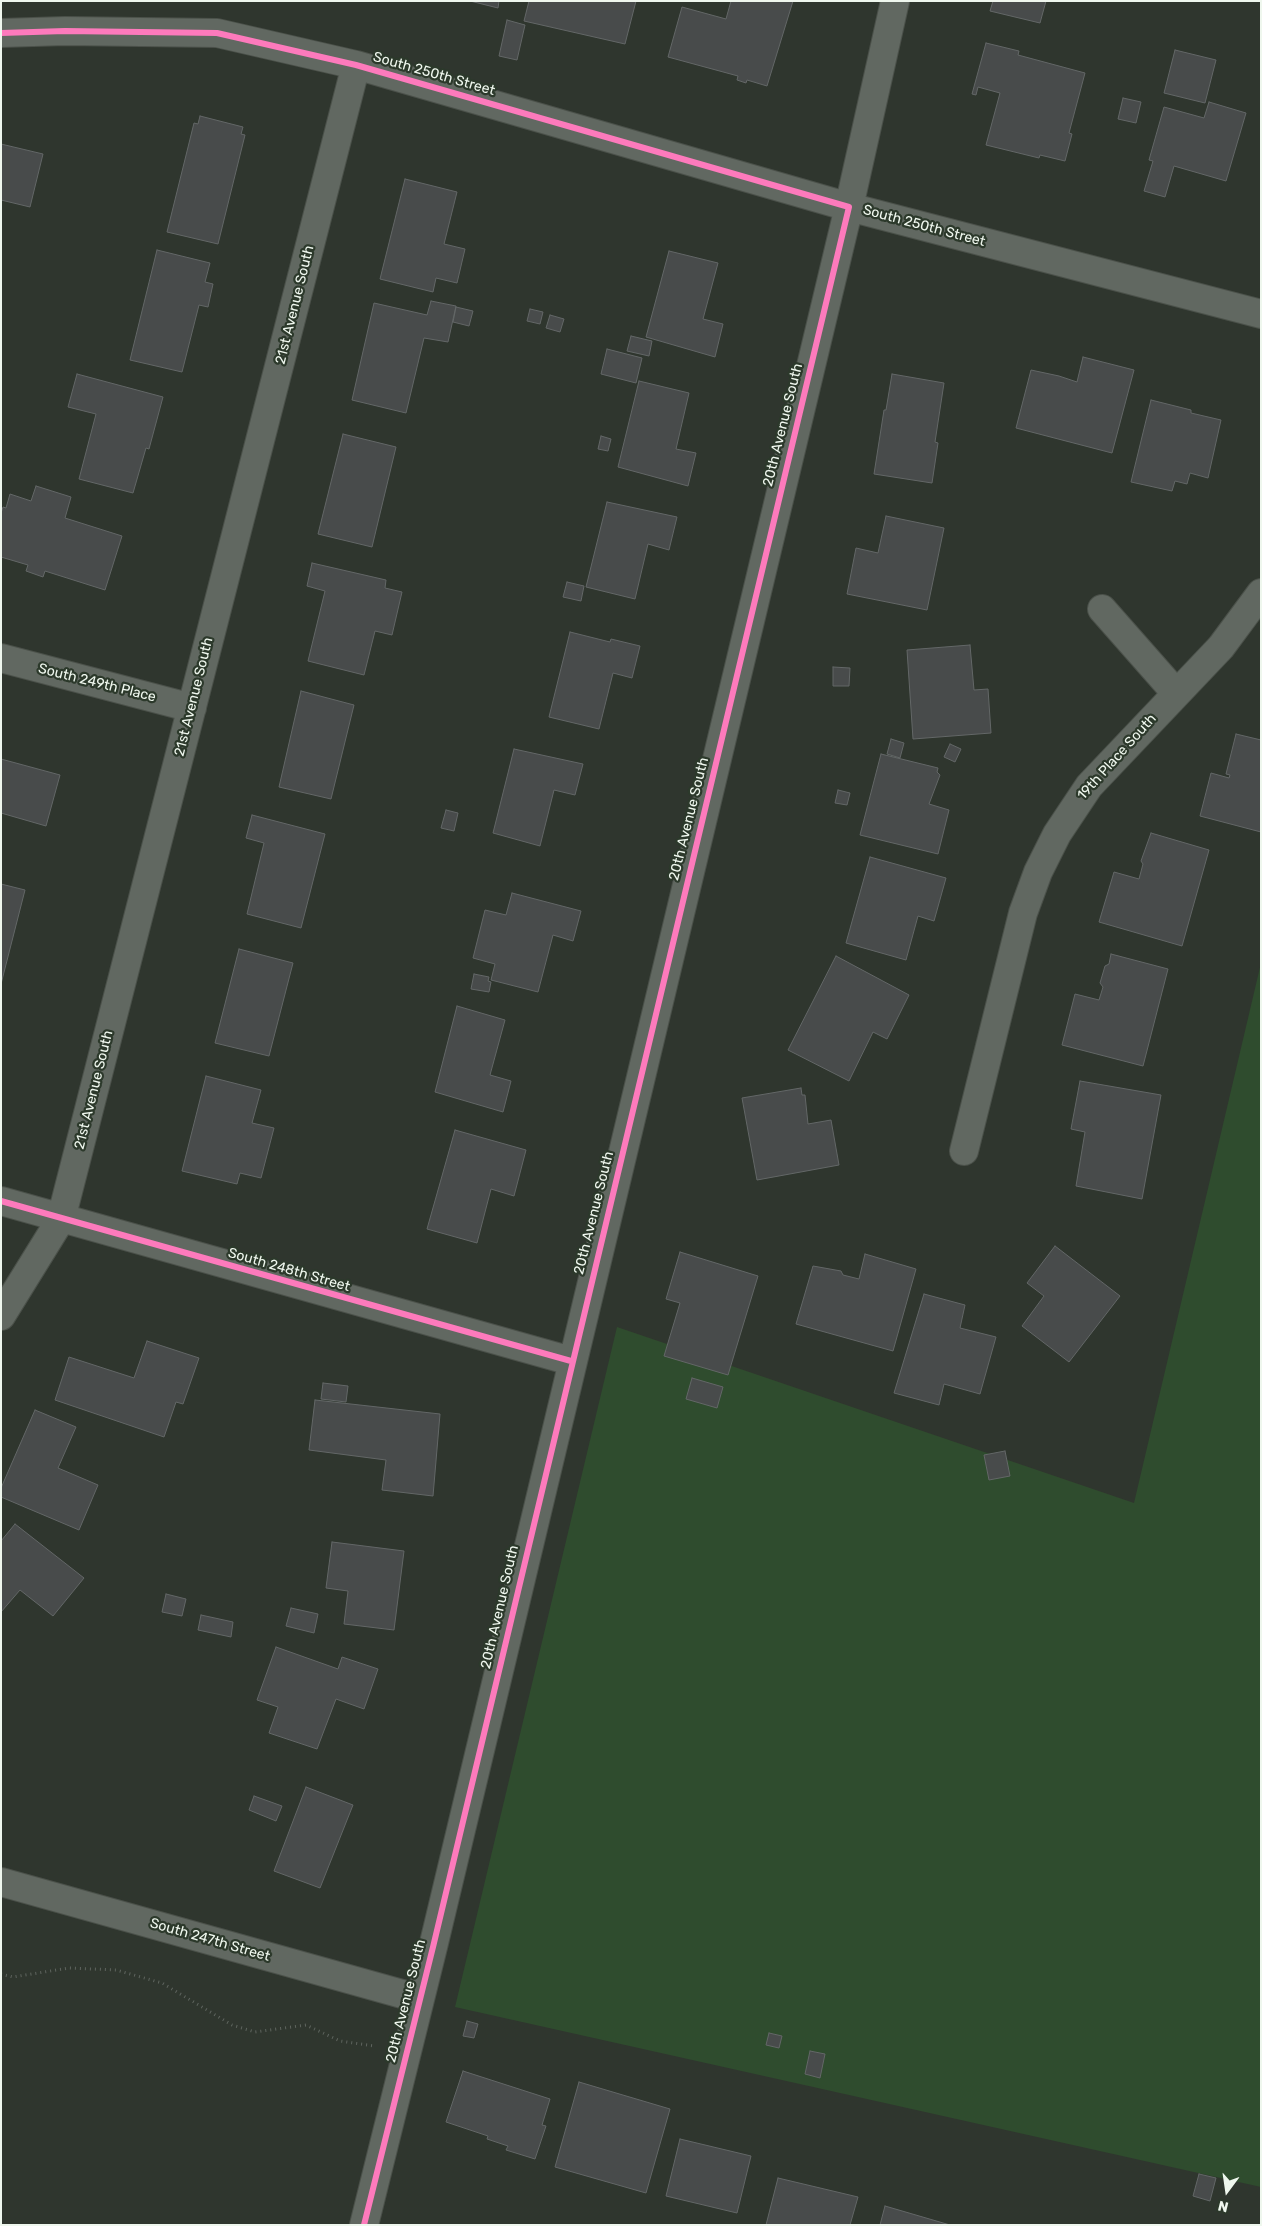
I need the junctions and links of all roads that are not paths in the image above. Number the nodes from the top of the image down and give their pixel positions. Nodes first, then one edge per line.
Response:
1 (895, 1) edge
2 (1, 33) edge
3 (356, 65) junction
4 (849, 207) junction
5 (1261, 314) edge
6 (1261, 593) edge
7 (1102, 609) dead end
8 (1, 658) edge
9 (1176, 693) junction
10 (192, 708) junction
11 (964, 1151) dead end
12 (1, 1201) edge
13 (62, 1219) junction
14 (1, 1316) edge
15 (571, 1361) junction
16 (1, 1882) edge
17 (420, 1999) junction
18 (364, 2225) edge

1 - 4 street, 20th Avenue South
2 - 3 street, South 250th Street
3 - 4 street, South 250th Street
3 - 10 street, 21st Avenue South
4 - 5 street, South 250th Street
4 - 15 street, 20th Avenue South
6 - 9 street, 19th Place South
7 - 9 street
8 - 10 street, South 249th Place
9 - 11 street, 19th Place South
10 - 13 street, 21st Avenue South
12 - 13 street, South 248th Street
13 - 14 street, 21st Avenue South
13 - 15 street, South 248th Street
15 - 17 street, 20th Avenue South
16 - 17 street, South 247th Street
17 - 18 street, 20th Avenue South

